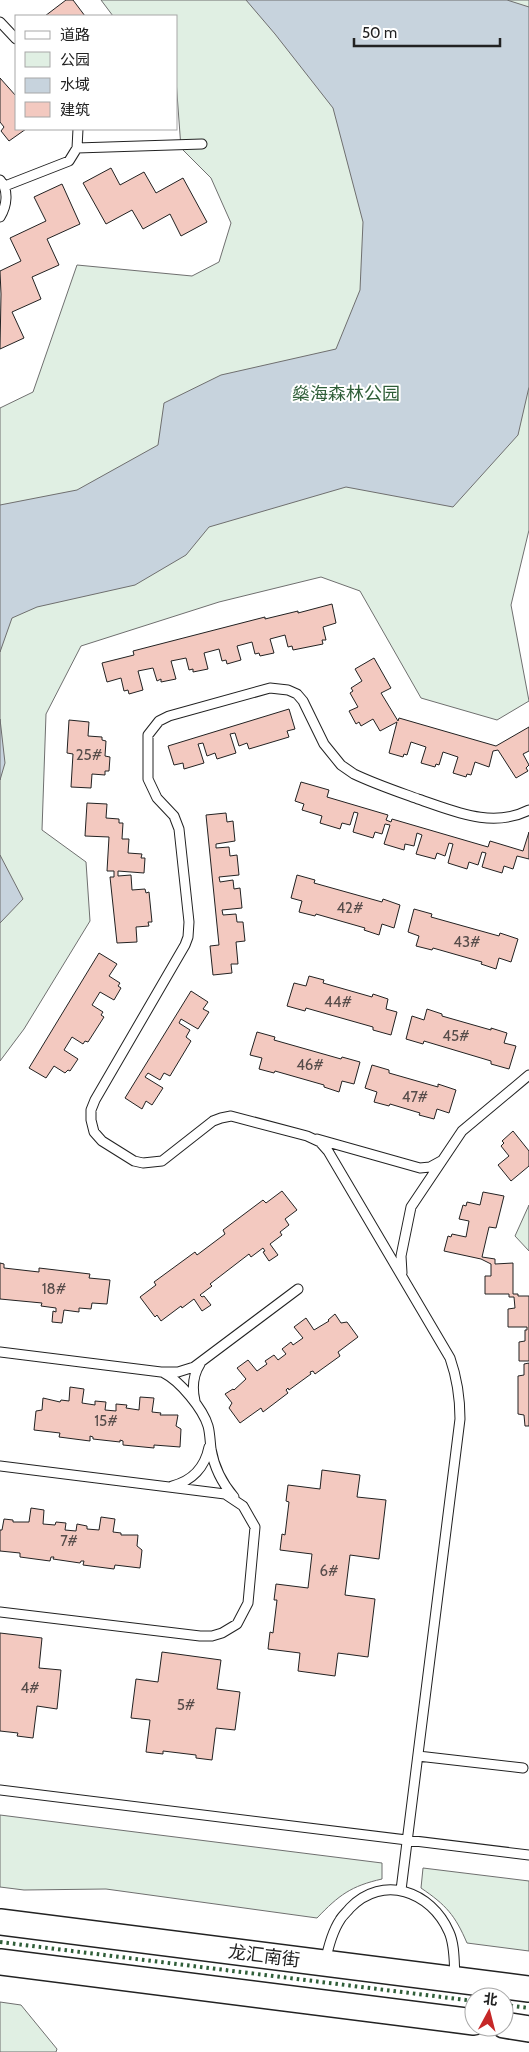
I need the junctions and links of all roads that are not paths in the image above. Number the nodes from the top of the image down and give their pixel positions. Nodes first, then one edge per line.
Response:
1 (0, 22) edge
2 (15, 38) edge
3 (78, 130) edge
4 (202, 144) dead end
5 (77, 148) junction
6 (3, 183) edge
7 (0, 217) edge
8 (529, 810) edge
9 (529, 1075) edge
10 (307, 1136) junction
11 (443, 1160) junction
12 (402, 1276) junction
13 (298, 1289) dead end
14 (0, 1352) edge
15 (203, 1360) junction
16 (161, 1372) junction
17 (197, 1407) junction
18 (210, 1442) junction
19 (0, 1466) edge
20 (168, 1486) junction
21 (235, 1499) junction
22 (0, 1612) edge
23 (418, 1756) junction
24 (523, 1768) dead end
25 (0, 1790) edge
26 (408, 1840) junction
27 (529, 1855) edge
28 (401, 1890) junction
29 (0, 1922) edge
30 (0, 1962) edge
31 (324, 1963) junction
32 (455, 1980) junction
33 (529, 1989) edge
34 (464, 2021) edge
35 (514, 2026) edge
36 (529, 2028) edge

1 - 2 lane
3 - 5 lane
4 - 5 lane
5 - 6 lane
6 - 7 lane
8 - 10 lane
9 - 11 lane
10 - 11 lane
10 - 12 lane
11 - 12 lane
12 - 23 lane
13 - 15 lane
14 - 16 lane
15 - 16 lane
15 - 17 lane
16 - 17 lane
17 - 18 lane
18 - 20 lane
18 - 21 lane
19 - 20 lane
20 - 21 lane
21 - 22 lane
23 - 24 lane
23 - 26 lane
25 - 26 lane
26 - 27 lane
26 - 28 lane
28 - 31 lane
28 - 32 lane
29 - 31 main road, 龙汇南街
30 - 34 main road
31 - 32 main road, 龙汇南街
32 - 33 main road, 龙汇南街
35 - 36 main road

